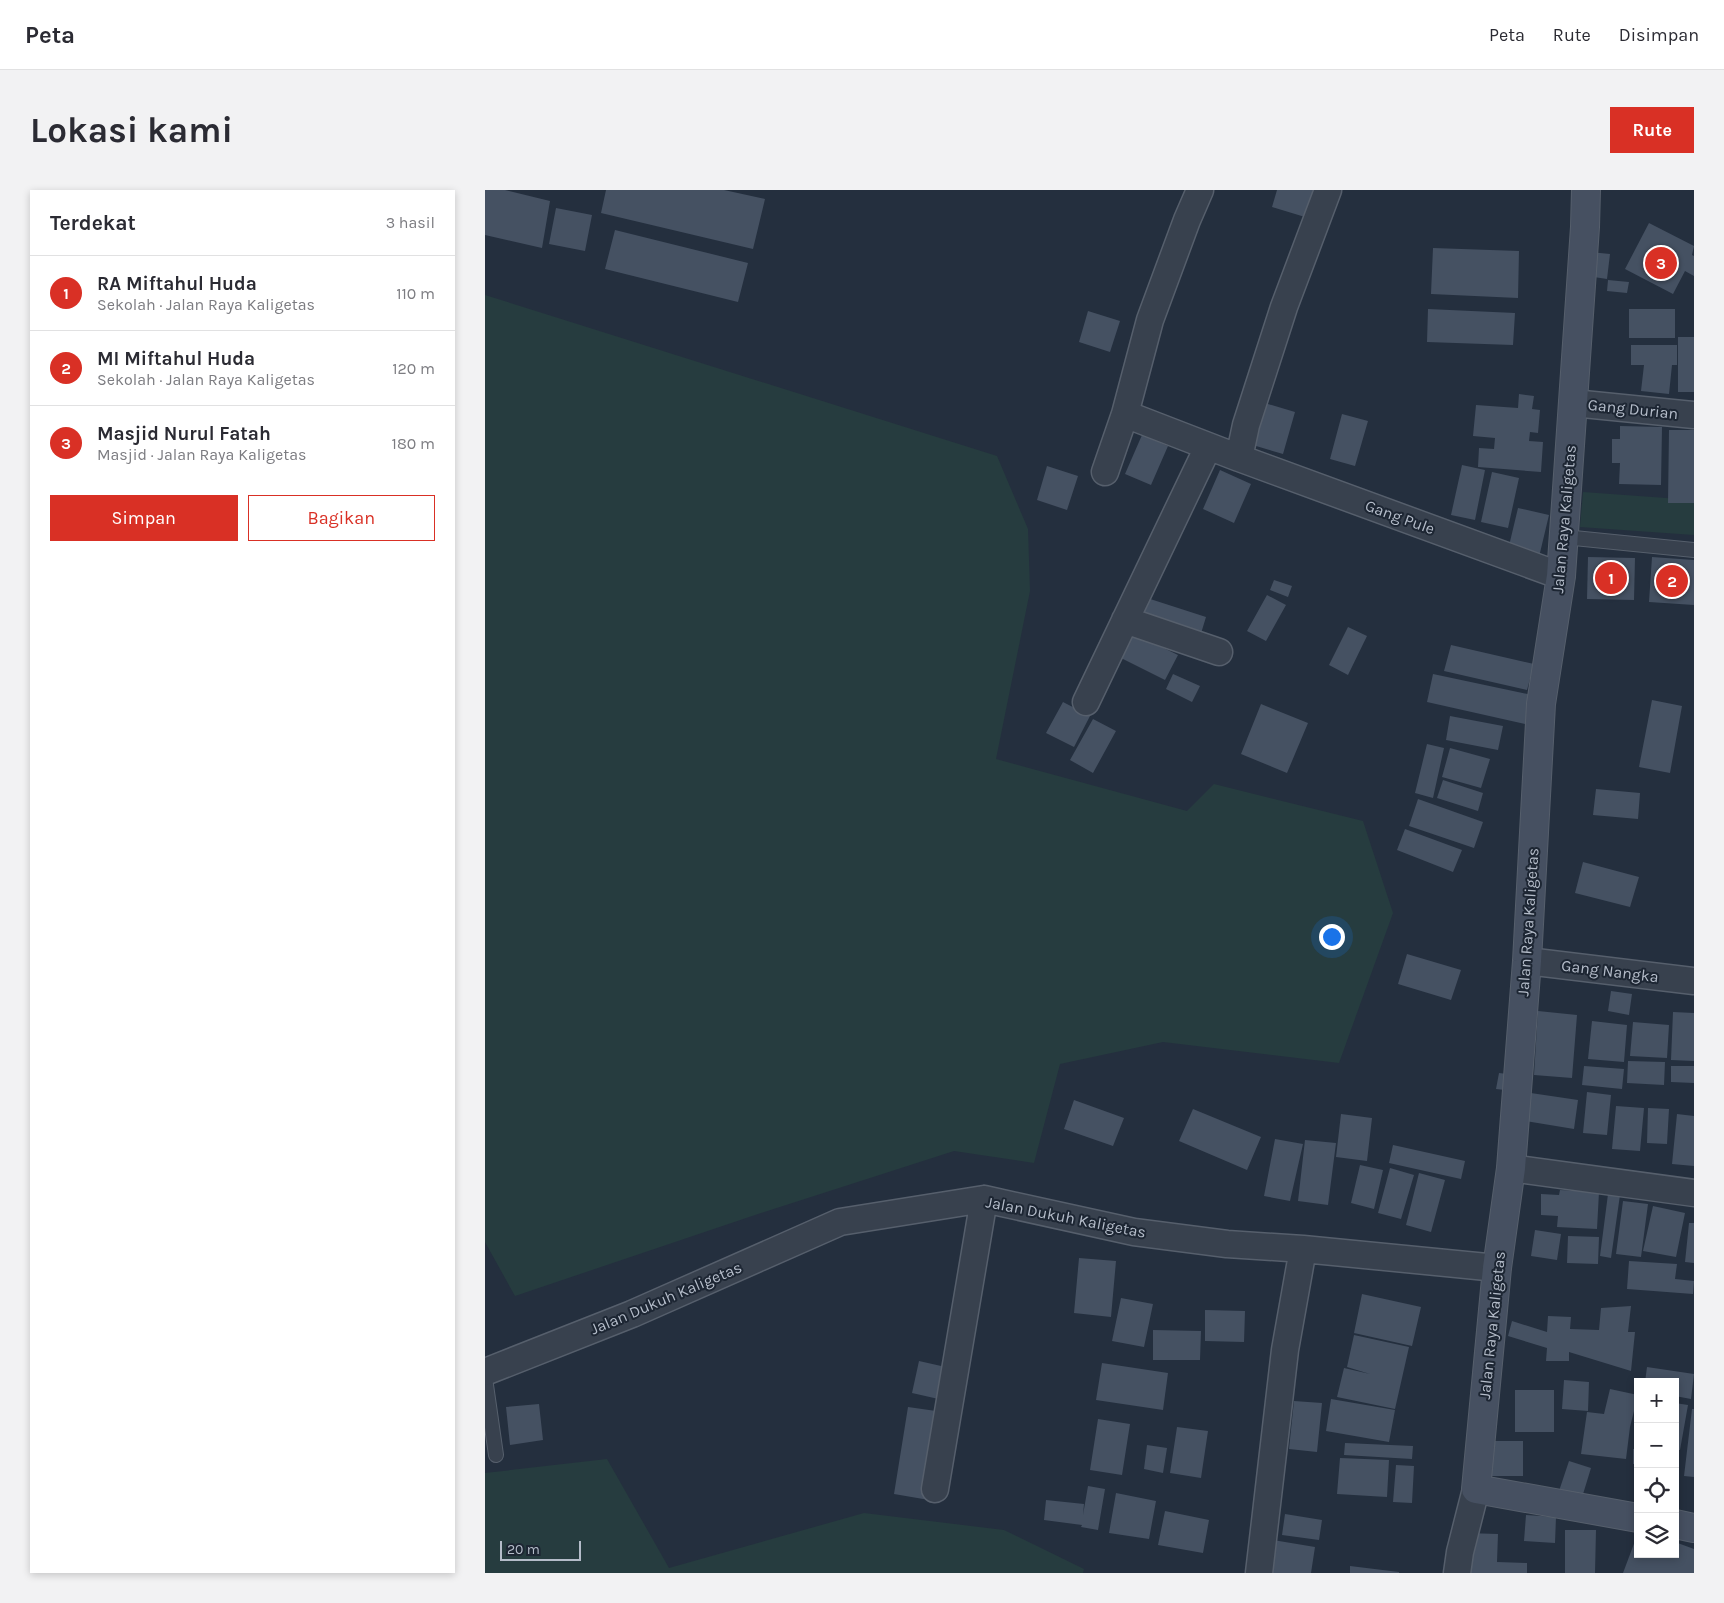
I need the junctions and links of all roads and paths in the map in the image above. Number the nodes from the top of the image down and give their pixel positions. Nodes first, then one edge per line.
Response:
1 (1200, 190) edge
2 (1328, 190) edge
3 (1586, 190) edge
4 (1573, 403) junction
5 (1125, 414) junction
6 (1694, 416) edge
7 (1208, 447) junction
8 (1239, 458) junction
9 (1105, 472) dead end
10 (1564, 537) junction
11 (1694, 550) edge
12 (1561, 576) junction
13 (1125, 620) junction
14 (1219, 652) dead end
15 (1086, 702) dead end
16 (1527, 961) junction
17 (1694, 981) edge
18 (1511, 1168) junction
19 (1694, 1193) edge
20 (984, 1199) junction
21 (1303, 1249) junction
22 (1497, 1268) junction
23 (485, 1372) edge
24 (485, 1378) edge
25 (496, 1455) dead end
26 (935, 1489) dead end
27 (1475, 1489) junction
28 (1634, 1517) edge
29 (1679, 1525) edge
30 (1694, 1528) edge
31 (1259, 1573) edge
32 (1457, 1573) edge

1 - 5 street
2 - 8 street
3 - 4 main road, Jalan Raya Kaligetas
4 - 6 street, Gang Durian
4 - 10 main road, Jalan Raya Kaligetas
5 - 7 street, Gang Pule
5 - 9 street
7 - 8 street, Gang Pule
7 - 13 street
8 - 12 street, Gang Pule
10 - 11 lane
10 - 12 main road, Jalan Raya Kaligetas
12 - 16 main road, Jalan Raya Kaligetas
13 - 14 street
13 - 15 street
16 - 17 street, Gang Nangka
16 - 18 main road, Jalan Raya Kaligetas
18 - 19 street
18 - 22 main road, Jalan Raya Kaligetas
20 - 21 street, Jalan Dukuh Kaligetas
20 - 23 street, Jalan Dukuh Kaligetas
20 - 26 street
21 - 22 street, Jalan Dukuh Kaligetas
21 - 31 street
22 - 27 main road, Jalan Raya Kaligetas
24 - 25 lane
27 - 28 main road
27 - 32 street
29 - 30 main road

